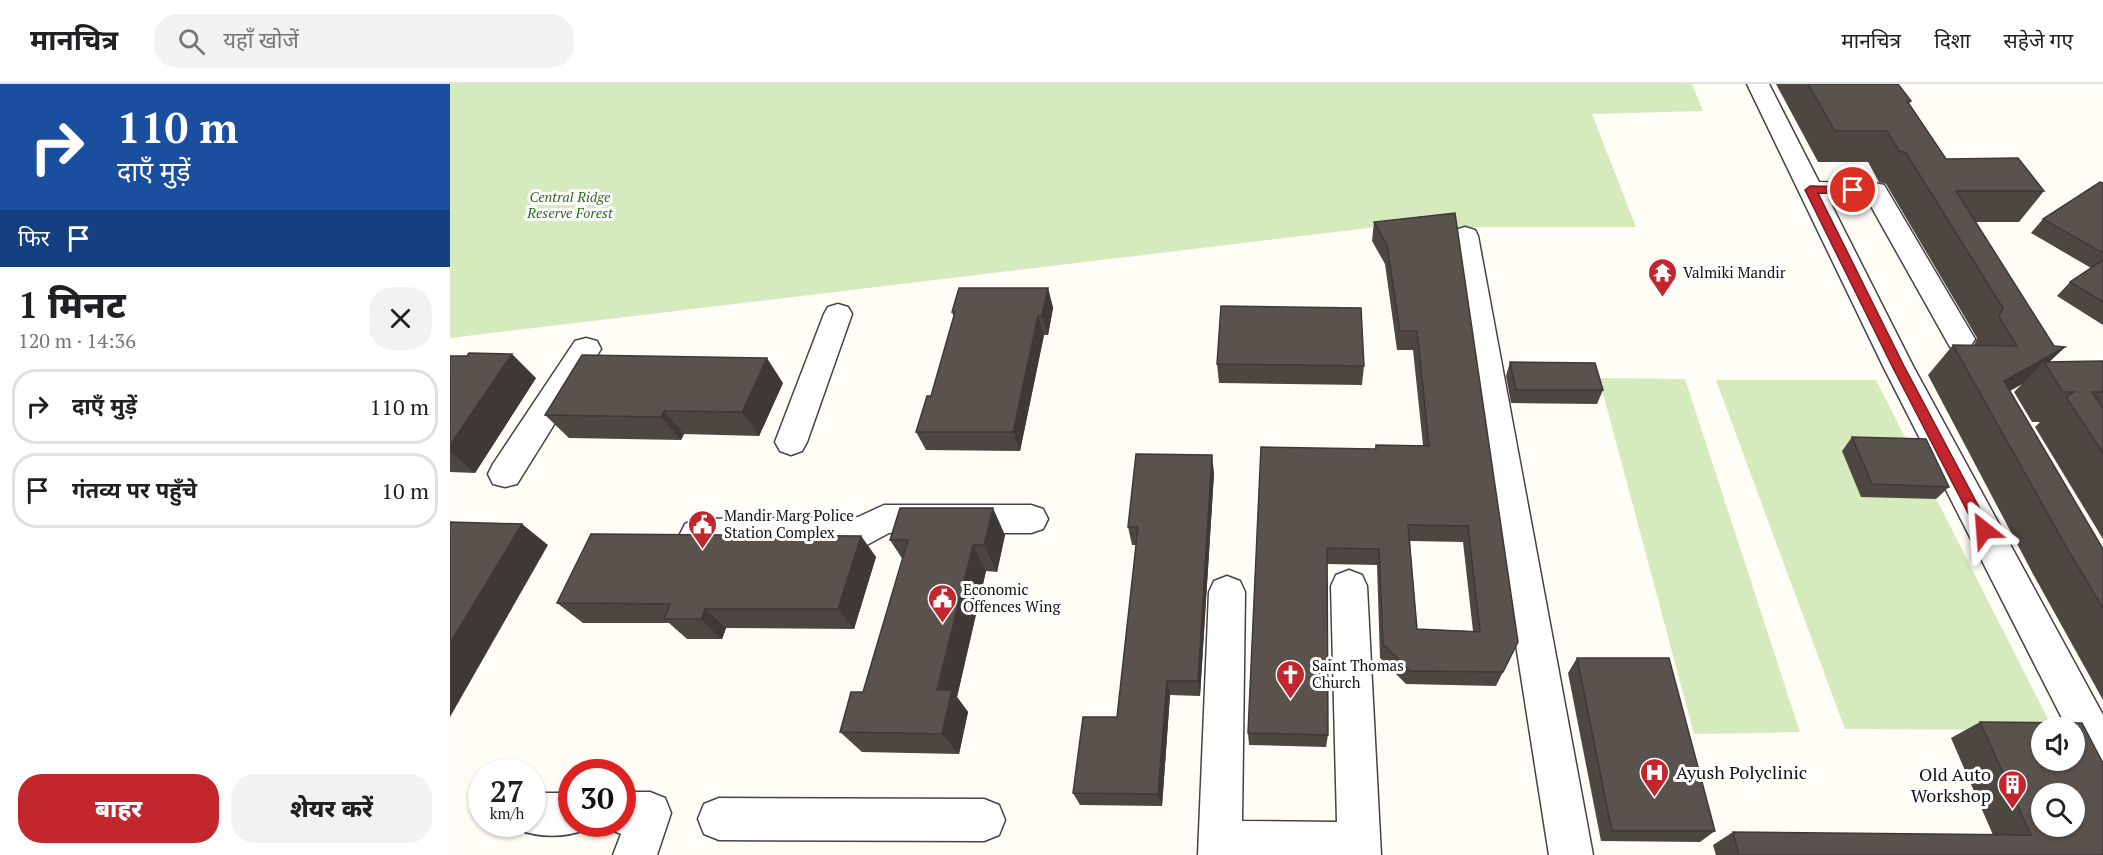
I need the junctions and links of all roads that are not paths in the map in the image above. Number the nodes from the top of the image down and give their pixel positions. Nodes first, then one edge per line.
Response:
1 (1758, 84) edge
2 (1810, 190) junction
3 (1465, 236) dead end
4 (838, 314) dead end
5 (1960, 339) dead end
6 (586, 349) dead end
7 (791, 442) dead end
8 (505, 474) dead end
9 (1031, 519) dead end
10 (697, 534) edge
11 (1349, 586) dead end
12 (1227, 592) dead end
13 (2103, 756) edge
14 (636, 813) edge
15 (719, 819) dead end
16 (984, 820) dead end
17 (1221, 848) edge
18 (1358, 850) edge
19 (635, 855) edge
20 (1571, 855) edge

1 - 2 street
2 - 5 street
2 - 13 street
3 - 20 street
4 - 7 street
6 - 8 street
9 - 10 street
11 - 18 street
12 - 17 street
14 - 19 street
15 - 16 street
17 - 18 street

